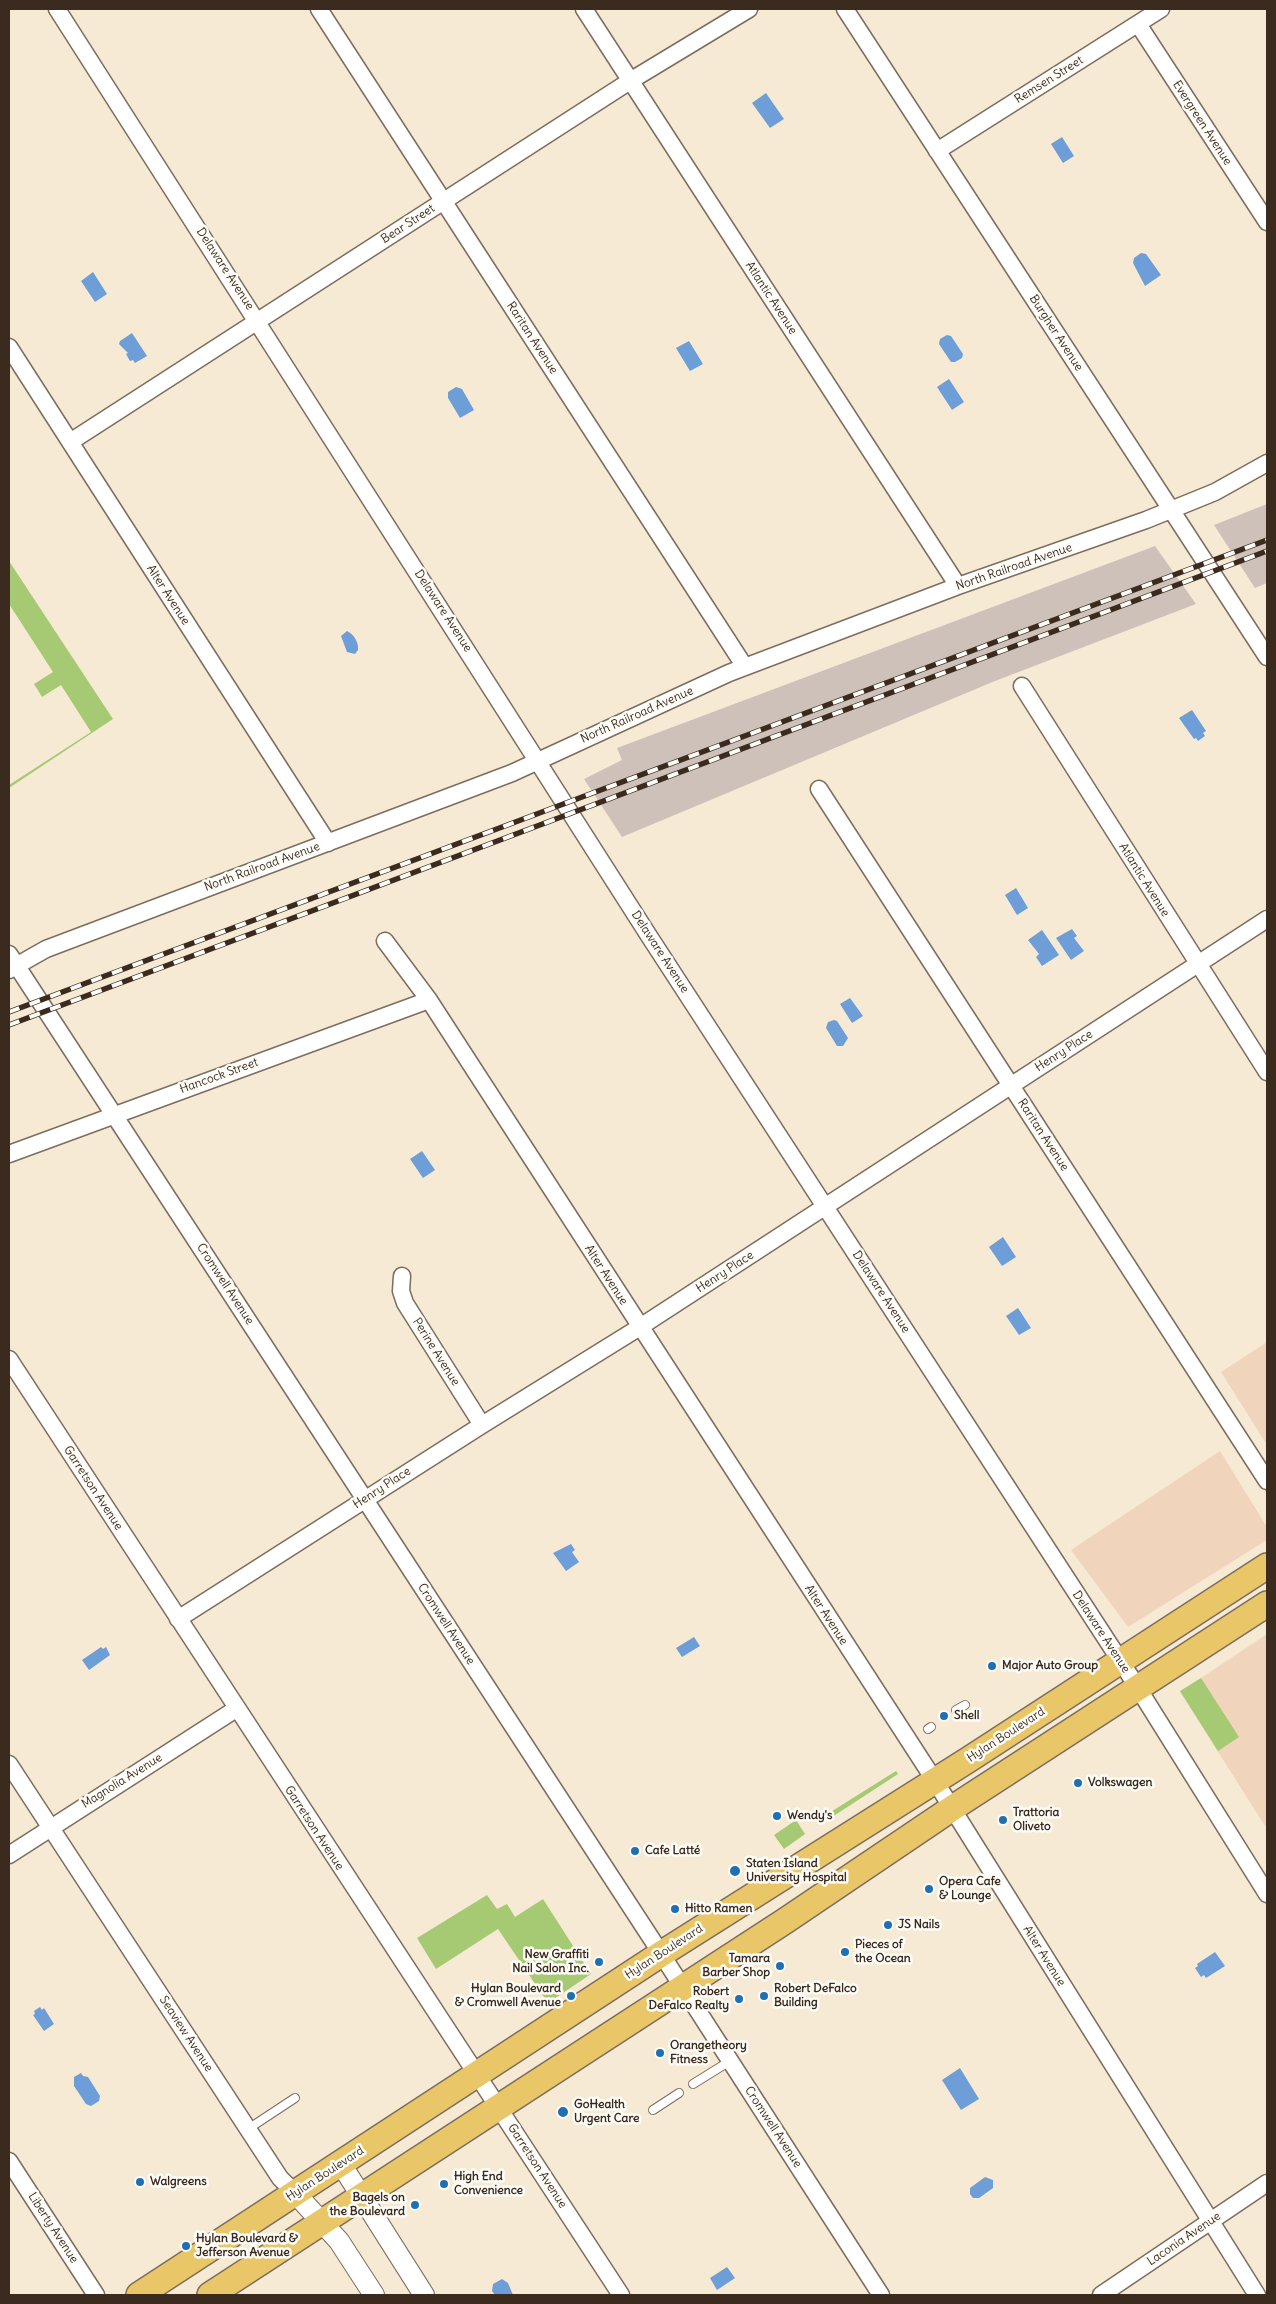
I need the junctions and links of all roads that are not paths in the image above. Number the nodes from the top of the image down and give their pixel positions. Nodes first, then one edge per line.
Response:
1 (57, 9) edge
2 (319, 9) edge
3 (584, 9) edge
4 (749, 9) edge
5 (845, 9) edge
6 (1161, 9) edge
7 (1138, 24) junction
8 (630, 81) junction
9 (936, 151) junction
10 (443, 202) junction
11 (1262, 203) edge
12 (1267, 222) edge
13 (258, 320) junction
14 (9, 347) edge
15 (70, 442) junction
16 (1267, 464) edge
17 (1171, 510) junction
18 (958, 586) junction
19 (1267, 657) edge
20 (745, 668) junction
21 (1022, 686) dead end
22 (538, 761) junction
23 (819, 788) dead end
24 (328, 843) junction
25 (1267, 919) edge
26 (385, 941) dead end
27 (11, 963) edge
28 (1198, 964) junction
29 (429, 1000) junction
30 (1267, 1072) edge
31 (1010, 1086) junction
32 (114, 1114) junction
33 (9, 1154) edge
34 (825, 1207) junction
35 (402, 1276) dead end
36 (640, 1327) junction
37 (9, 1359) edge
38 (482, 1425) junction
39 (1267, 1481) edge
40 (364, 1499) junction
41 (1267, 1566) edge
42 (1267, 1604) edge
43 (178, 1619) junction
44 (1120, 1661) junction
45 (1138, 1688) junction
46 (965, 1704) dead end
47 (236, 1708) junction
48 (956, 1710) dead end
49 (9, 1764) edge
50 (934, 1781) junction
51 (951, 1809) junction
52 (50, 1827) junction
53 (9, 1855) edge
54 (1267, 1894) edge
55 (661, 1954) junction
56 (683, 1988) junction
57 (730, 2061) junction
58 (478, 2075) junction
59 (693, 2084) dead end
60 (679, 2093) dead end
61 (295, 2098) dead end
62 (499, 2108) junction
63 (654, 2110) dead end
64 (248, 2129) junction
65 (9, 2161) edge
66 (341, 2164) junction
67 (1267, 2183) edge
68 (295, 2193) junction
69 (362, 2196) junction
70 (1210, 2220) junction
71 (322, 2222) junction
72 (96, 2295) edge
73 (139, 2295) edge
74 (210, 2295) edge
75 (374, 2295) edge
76 (424, 2295) edge
77 (621, 2295) edge
78 (881, 2295) edge
79 (1101, 2295) edge
80 (1257, 2295) edge

1 - 13 street, Delaware Avenue
2 - 10 street, Raritan Avenue
3 - 8 street, Atlantic Avenue
4 - 8 street, Bear Street
5 - 9 street, Burgher Avenue
6 - 7 street, Remsen Street
7 - 9 street, Remsen Street
7 - 11 street, Evergreen Avenue
8 - 10 street, Bear Street
8 - 18 street, Atlantic Avenue
9 - 17 street, Burgher Avenue
10 - 13 street, Bear Street
10 - 20 street, Raritan Avenue
11 - 12 street, Evergreen Avenue
13 - 15 street, Bear Street
13 - 22 street, Delaware Avenue
14 - 15 street, Alter Avenue
15 - 24 street, Alter Avenue
16 - 17 street, North Railroad Avenue
17 - 18 street, North Railroad Avenue
17 - 19 street, Burgher Avenue
18 - 20 street, North Railroad Avenue
20 - 22 street, North Railroad Avenue
21 - 28 street, Atlantic Avenue
22 - 24 street, North Railroad Avenue
22 - 34 street, Delaware Avenue
23 - 31 street, Raritan Avenue
24 - 27 street, North Railroad Avenue
25 - 28 street, Henry Place
26 - 29 street, Alter Avenue
27 - 32 street, Cromwell Avenue
28 - 30 street, Atlantic Avenue
28 - 31 street, Henry Place
29 - 32 street, Hancock Street
29 - 36 street, Alter Avenue
31 - 34 street, Henry Place
31 - 39 street, Raritan Avenue
32 - 33 street, Hancock Street
32 - 40 street, Cromwell Avenue
34 - 36 street, Henry Place
34 - 44 street, Delaware Avenue
35 - 38 street, Perine Avenue
36 - 38 street, Henry Place
36 - 50 street, Alter Avenue
37 - 43 street, Garretson Avenue
38 - 40 street, Henry Place
40 - 43 street, Henry Place
40 - 55 street, Cromwell Avenue
41 - 44 main road, Hylan Boulevard
42 - 45 main road
43 - 47 street, Garretson Avenue
44 - 45 street, Delaware Avenue
44 - 50 main road, Hylan Boulevard
45 - 51 main road
45 - 54 street, Delaware Avenue
46 - 48 lane
47 - 52 street, Magnolia Avenue
47 - 58 street, Garretson Avenue
49 - 52 street, Seaview Avenue
50 - 51 street, Alter Avenue
50 - 55 main road, Hylan Boulevard
51 - 56 main road
51 - 70 street, Alter Avenue
52 - 53 street, Magnolia Avenue
52 - 64 street, Seaview Avenue
55 - 56 street, Cromwell Avenue
55 - 58 main road, Hylan Boulevard
56 - 57 street, Cromwell Avenue
56 - 62 main road
57 - 59 lane
57 - 78 street, Cromwell Avenue
58 - 62 street, Garretson Avenue
58 - 66 main road, Hylan Boulevard
60 - 63 lane
61 - 64 lane
62 - 69 main road
62 - 77 street, Garretson Avenue
64 - 68 street, Seaview Avenue
65 - 72 street, Liberty Avenue
66 - 68 main road, Hylan Boulevard
66 - 69 street
67 - 70 street, Laconia Avenue
68 - 71 street, Seaview Avenue
68 - 73 main road, Hylan Boulevard
69 - 71 main road
69 - 76 street
70 - 79 street, Laconia Avenue
70 - 80 street, Alter Avenue
71 - 74 main road
71 - 75 street, Seaview Avenue

